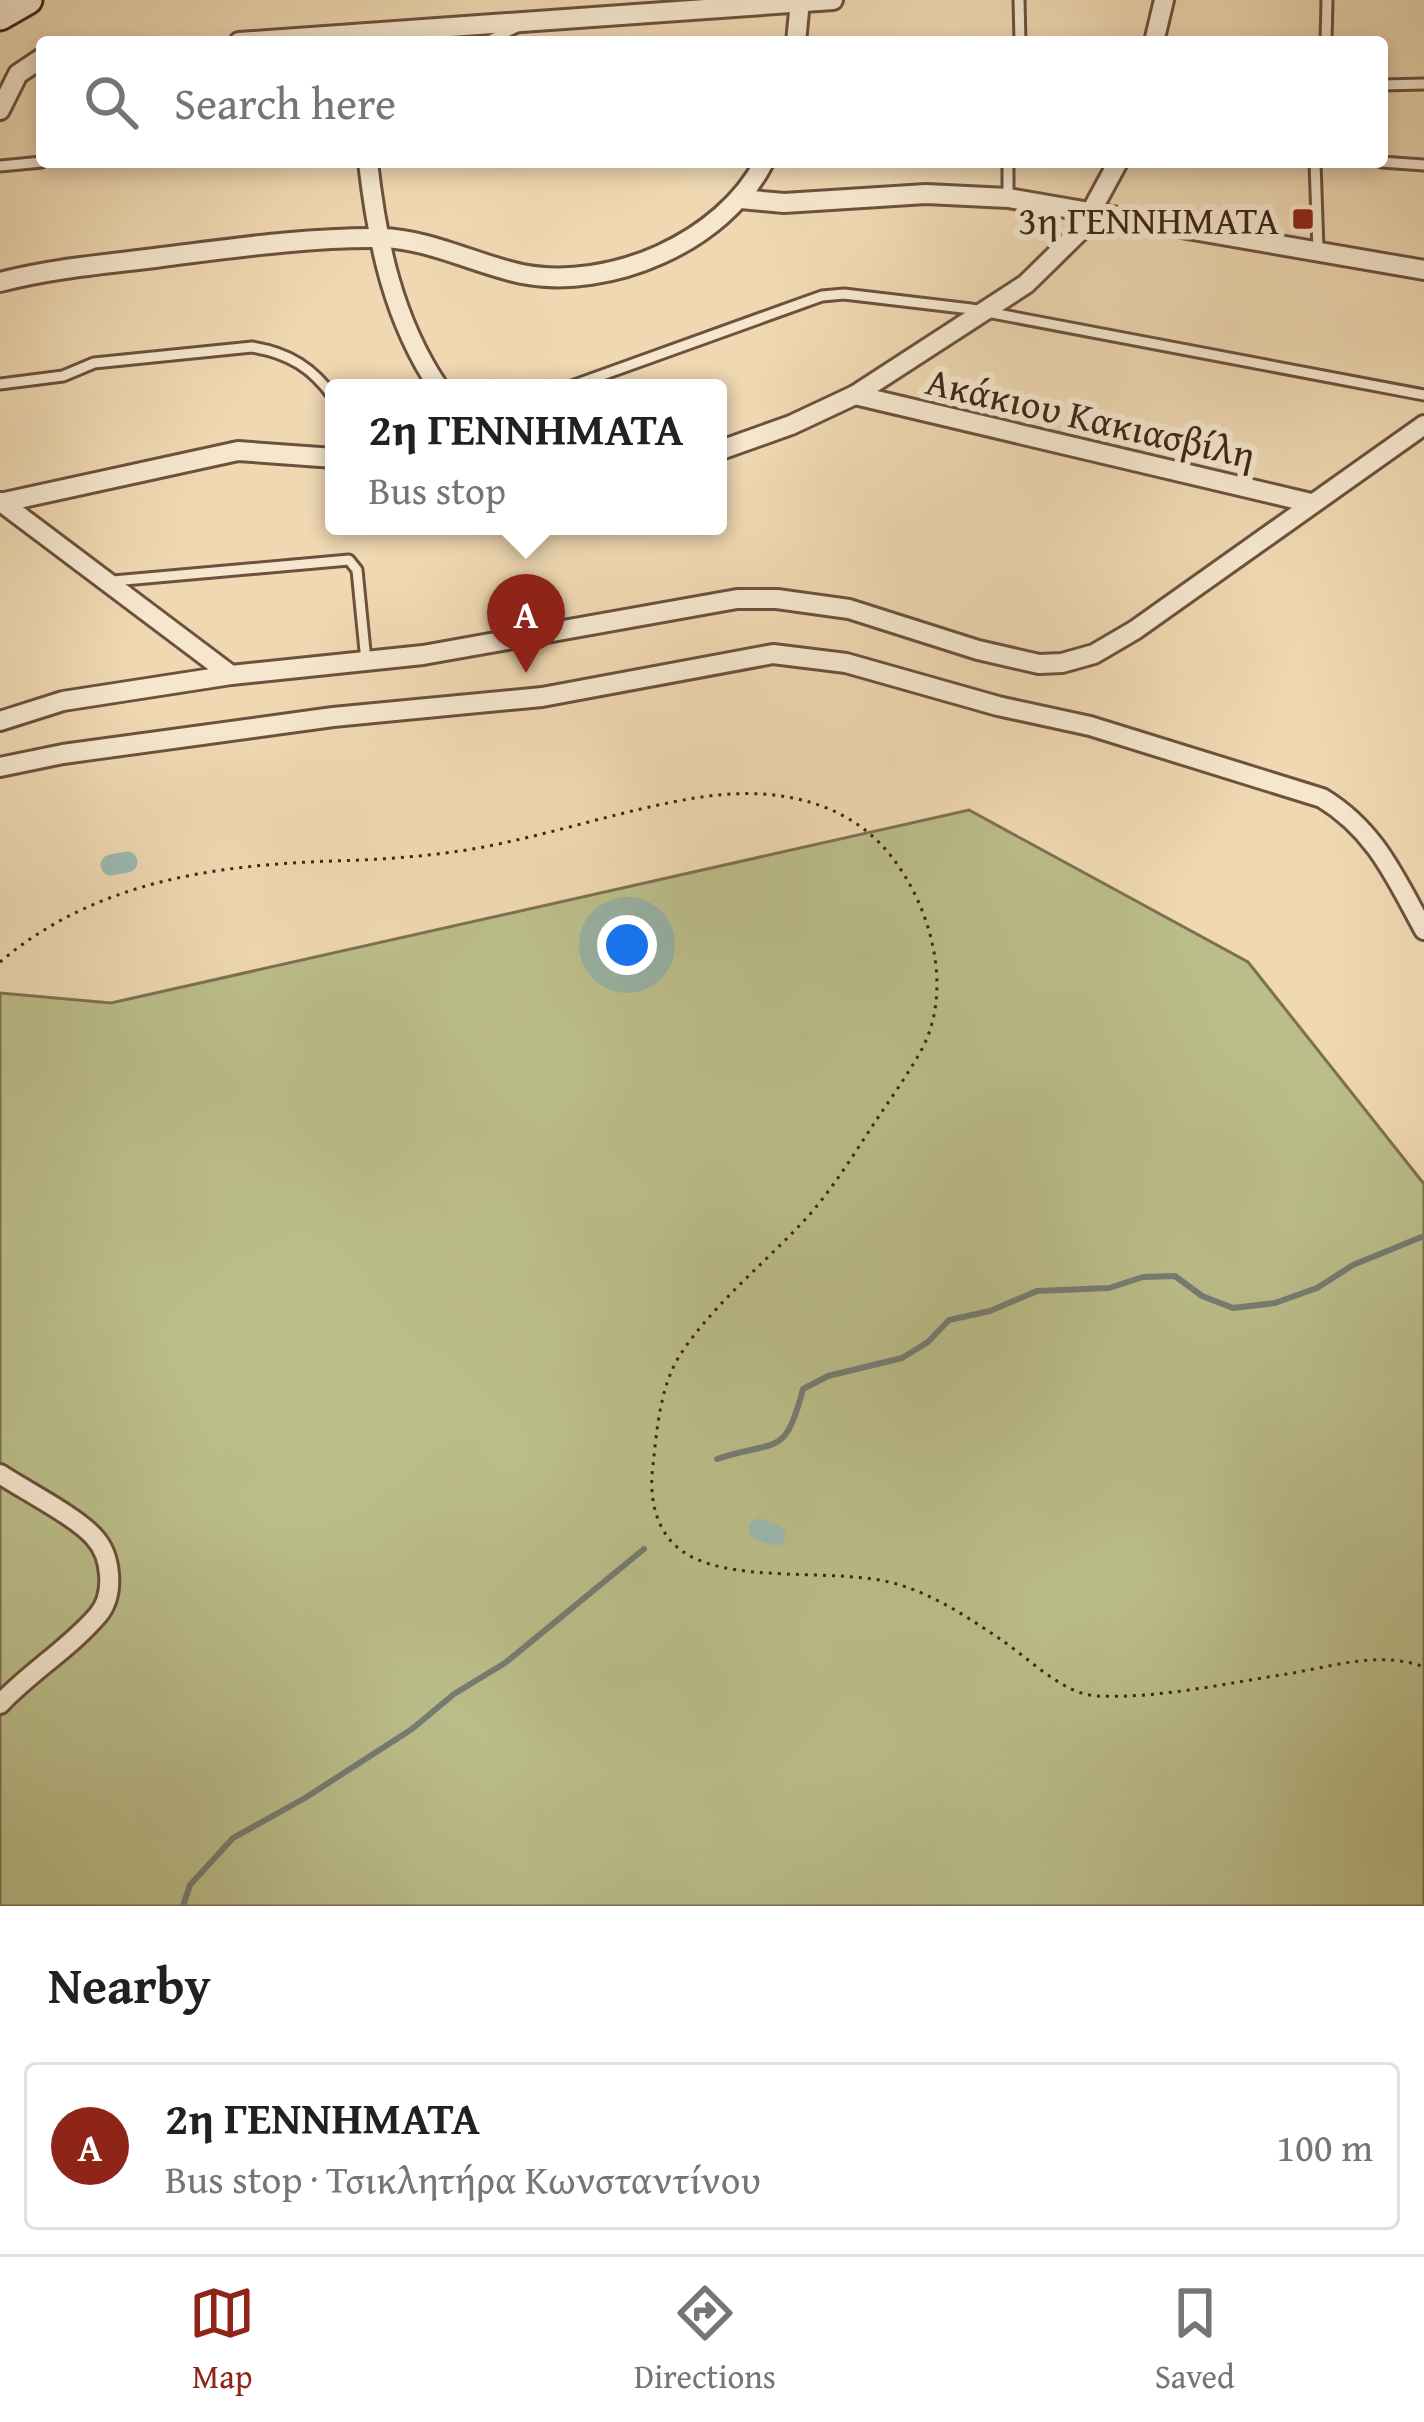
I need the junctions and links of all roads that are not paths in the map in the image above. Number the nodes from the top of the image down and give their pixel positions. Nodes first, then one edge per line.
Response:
1 (28, 0) edge
2 (832, 0) edge
3 (1019, 0) edge
4 (1165, 0) edge
5 (1327, 0) edge
6 (800, 1) edge
7 (0, 16) edge
8 (526, 22) junction
9 (404, 31) junction
10 (370, 36) edge
11 (418, 36) edge
12 (499, 36) edge
13 (797, 36) edge
14 (1020, 36) edge
15 (1156, 36) edge
16 (1326, 36) edge
17 (36, 62) edge
18 (1424, 84) edge
19 (1388, 85) edge
20 (0, 110) edge
21 (1388, 162) edge
22 (36, 163) edge
23 (1424, 165) edge
24 (0, 166) edge
25 (369, 168) edge
26 (760, 168) edge
27 (1008, 168) edge
28 (1115, 168) edge
29 (1315, 168) edge
30 (1008, 198) junction
31 (741, 199) junction
32 (1093, 213) junction
33 (378, 238) junction
34 (1318, 250) junction
35 (1424, 270) edge
36 (0, 282) edge
37 (983, 314) junction
38 (434, 379) edge
39 (591, 379) edge
40 (0, 384) edge
41 (325, 388) edge
42 (855, 395) junction
43 (1424, 395) edge
44 (1424, 425) edge
45 (727, 449) edge
46 (325, 457) edge
47 (0, 502) edge
48 (1311, 503) junction
49 (108, 582) junction
50 (365, 661) junction
51 (232, 675) junction
52 (0, 721) edge
53 (0, 767) edge
54 (1424, 930) edge
55 (0, 1474) edge
56 (0, 1704) edge

1 - 7 main road
2 - 6 street
3 - 14 lane
4 - 15 street
5 - 16 lane
6 - 8 street
6 - 13 street
8 - 9 street
8 - 12 lane
9 - 10 street
9 - 11 lane
17 - 20 street
18 - 19 lane
21 - 23 lane
22 - 24 lane
25 - 33 street
26 - 31 street
27 - 30 lane
28 - 32 street
29 - 34 lane
30 - 31 street
30 - 32 street
31 - 33 street
32 - 34 street
32 - 37 street
33 - 36 street
33 - 38 street
34 - 35 street
37 - 39 lane
37 - 42 street
37 - 43 lane
40 - 41 lane
42 - 45 street
42 - 48 street, Ακάκιου Κακιασβίλη
44 - 48 street
46 - 47 street
47 - 49 street
48 - 50 street
49 - 50 lane
49 - 51 street
50 - 51 street
51 - 52 street
53 - 54 street
55 - 56 street

